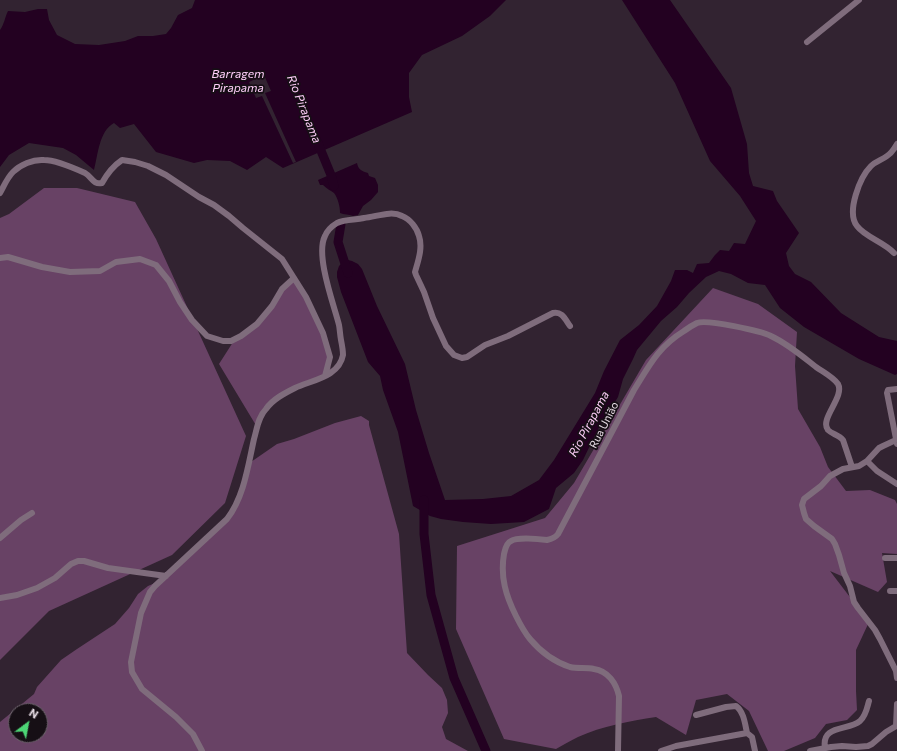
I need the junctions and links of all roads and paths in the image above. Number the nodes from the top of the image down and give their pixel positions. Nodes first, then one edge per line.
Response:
1 (859, 0) edge
2 (808, 42) dead end
3 (897, 144) edge
4 (0, 194) edge
5 (894, 254) dead end
6 (0, 258) edge
7 (294, 278) junction
8 (570, 326) dead end
9 (325, 376) junction
10 (897, 389) edge
11 (896, 442) edge
12 (867, 461) junction
13 (852, 467) junction
14 (897, 484) edge
15 (32, 513) dead end
16 (0, 538) edge
17 (886, 558) dead end
18 (897, 558) edge
19 (166, 576) junction
20 (0, 598) edge
21 (896, 671) edge
22 (897, 678) edge
23 (869, 701) dead end
24 (897, 704) edge
25 (696, 715) dead end
26 (896, 726) edge
27 (747, 733) junction
28 (856, 747) junction
29 (825, 748) junction
30 (202, 751) edge
31 (618, 751) edge
32 (661, 751) edge
33 (755, 751) edge
34 (810, 751) edge
35 (864, 751) edge

1 - 2 street
3 - 5 street
4 - 7 street
6 - 7 street
7 - 9 street
8 - 9 street
9 - 19 street
10 - 11 street
11 - 12 street
12 - 13 street
12 - 14 street
13 - 21 street
13 - 31 street, Rua União
15 - 16 street
17 - 18 street
19 - 20 street
19 - 30 street
21 - 22 street
23 - 29 street
24 - 26 street
25 - 27 street
26 - 28 street
27 - 32 street
27 - 33 street
28 - 29 street
28 - 35 street
29 - 34 street

